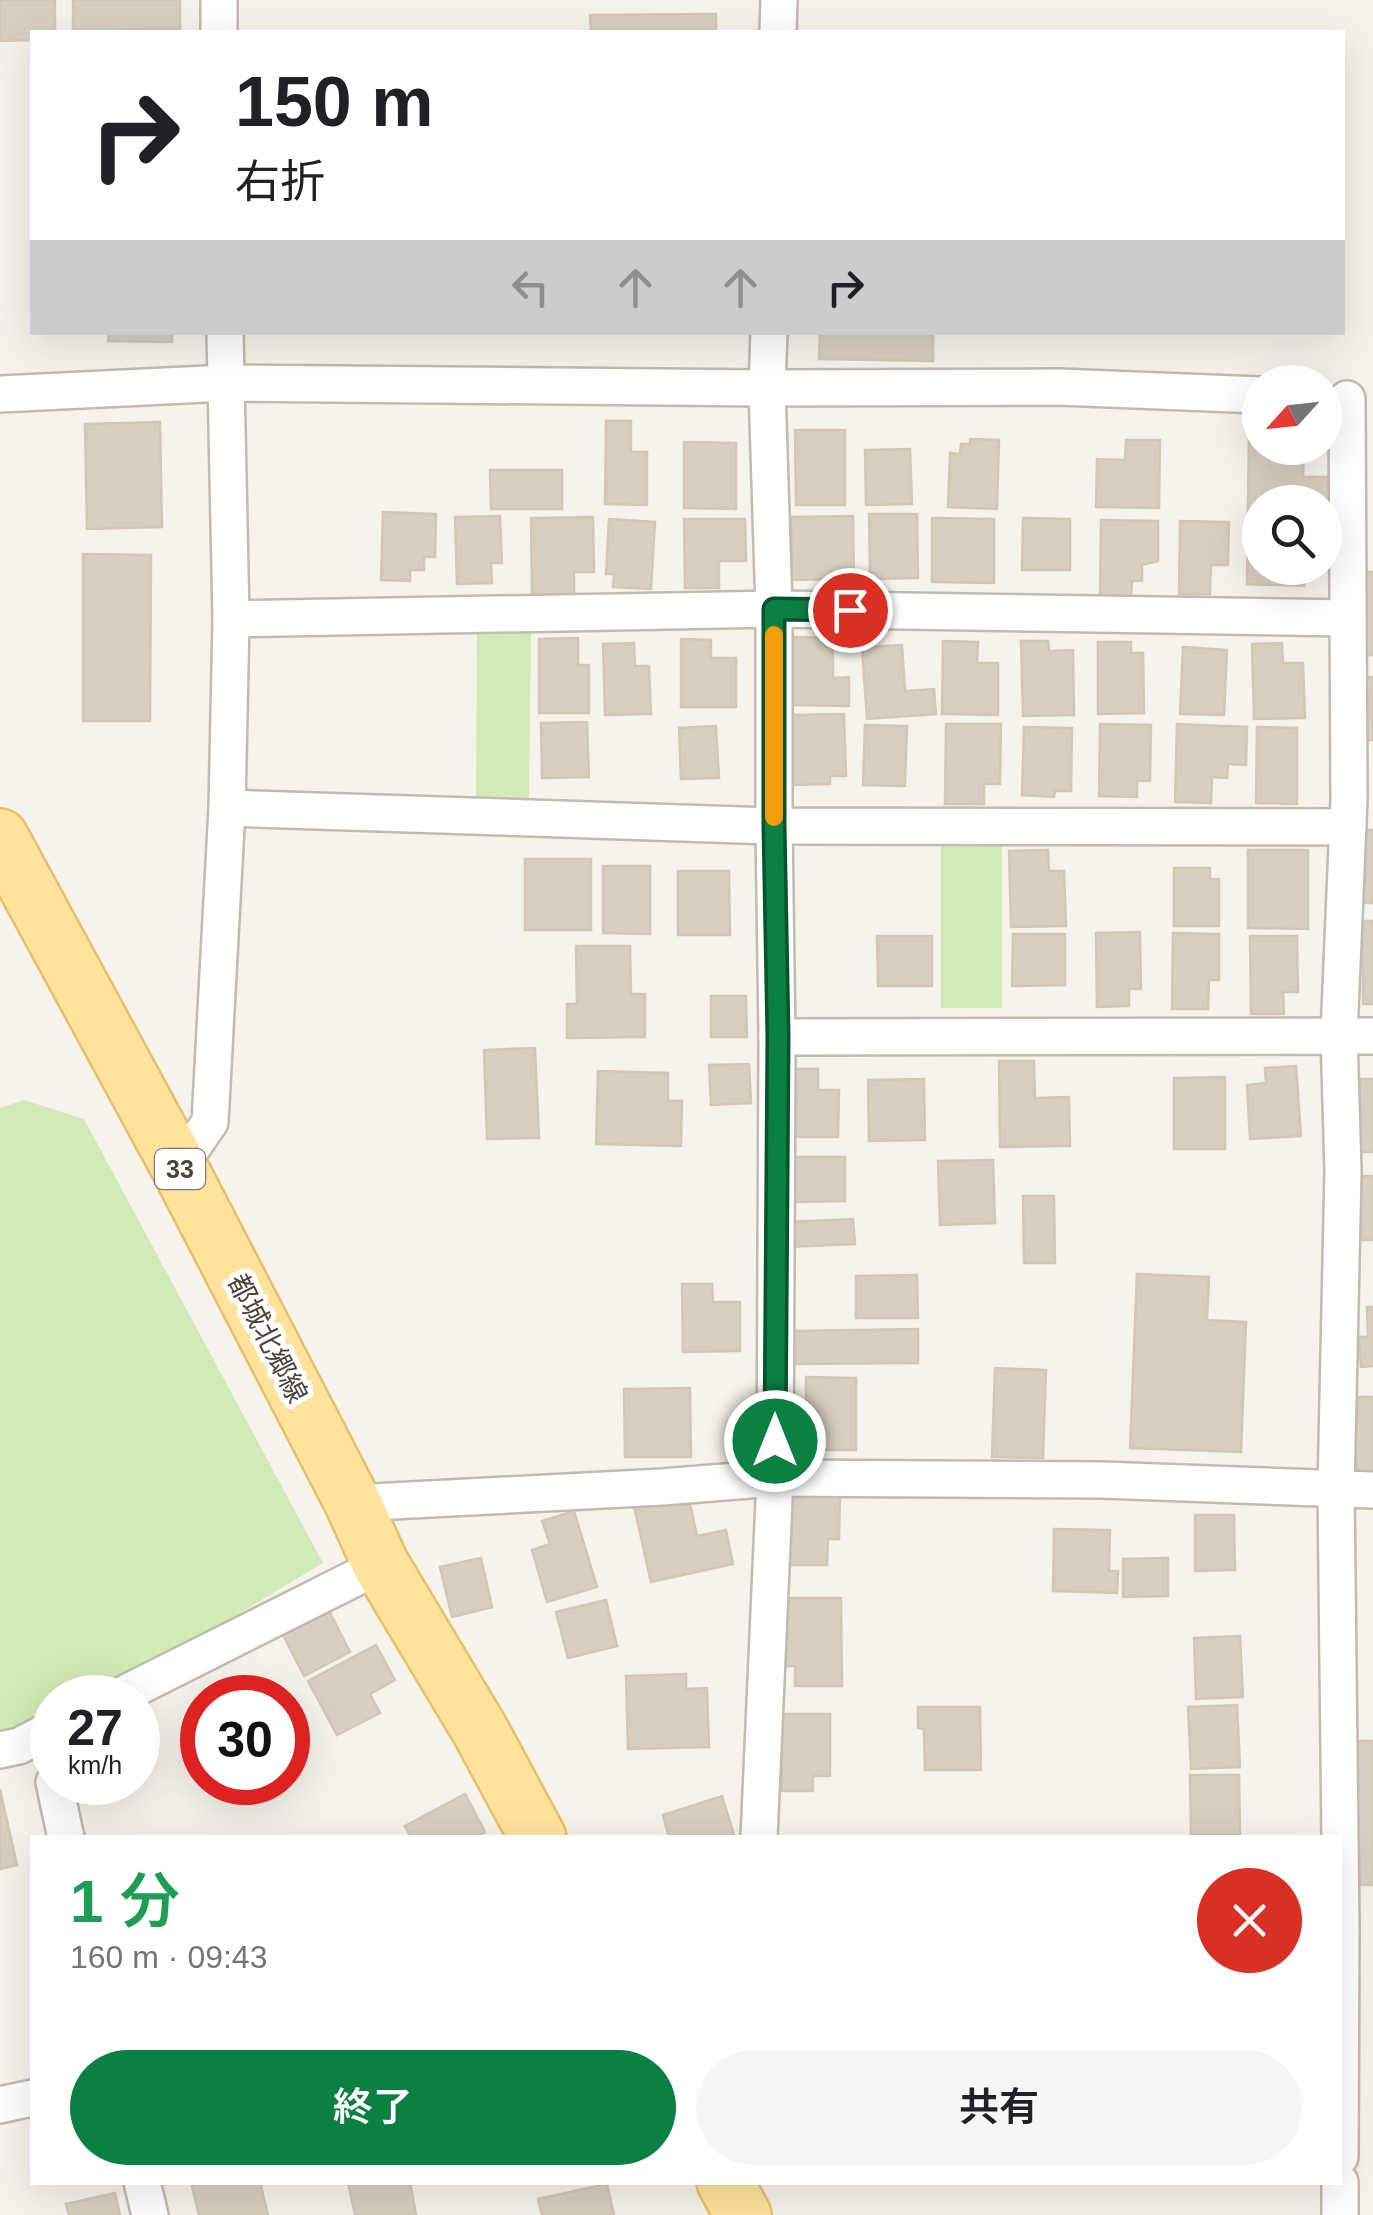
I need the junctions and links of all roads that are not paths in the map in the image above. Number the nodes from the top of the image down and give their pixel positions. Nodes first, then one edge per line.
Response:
1 (218, 0) edge
2 (779, 0) edge
3 (219, 30) edge
4 (778, 30) edge
5 (226, 335) edge
6 (769, 335) edge
7 (226, 383) junction
8 (767, 388) junction
9 (0, 394) edge
10 (1242, 395) edge
11 (1348, 399) edge
12 (1360, 545) edge
13 (774, 609) junction
14 (1348, 618) junction
15 (231, 619) junction
16 (227, 808) junction
17 (1357, 809) edge
18 (774, 826) junction
19 (0, 838) edge
20 (1356, 1035) edge
21 (778, 1037) junction
22 (179, 1167) junction
23 (775, 1478) junction
24 (1336, 1490) junction
25 (1373, 1490) edge
26 (353, 1503) junction
27 (381, 1565) junction
28 (160, 1676) edge
29 (30, 1740) edge
30 (0, 1750) edge
31 (59, 1805) edge
32 (65, 1835) edge
33 (536, 1835) edge
34 (759, 1835) edge
35 (1352, 1927) edge
36 (30, 2098) edge
37 (0, 2105) edge
38 (1342, 2119) edge
39 (143, 2185) edge
40 (727, 2185) edge
41 (1340, 2185) edge
42 (150, 2215) edge
43 (744, 2215) edge
44 (1340, 2215) edge

1 - 3 street
2 - 4 street
5 - 7 street
6 - 8 street
7 - 8 street
7 - 9 street
7 - 15 street
8 - 10 street
8 - 13 street
11 - 12 street
12 - 14 street
13 - 14 street
13 - 15 street
13 - 18 street
14 - 17 street
15 - 16 street
16 - 18 street
16 - 22 street
17 - 18 street
17 - 20 street
18 - 21 street
19 - 22 main road, 都城北郷線 / 33
20 - 21 street
20 - 24 street
21 - 23 street
22 - 26 main road, 都城北郷線 / 33
23 - 24 street
23 - 26 street
23 - 34 street
24 - 25 street
24 - 35 street
26 - 27 main road, 都城北郷線 / 33
27 - 28 street
27 - 33 main road, 都城北郷線 / 33
29 - 30 street
31 - 32 street
35 - 38 street
36 - 37 street
39 - 42 street
40 - 43 main road
41 - 44 street

